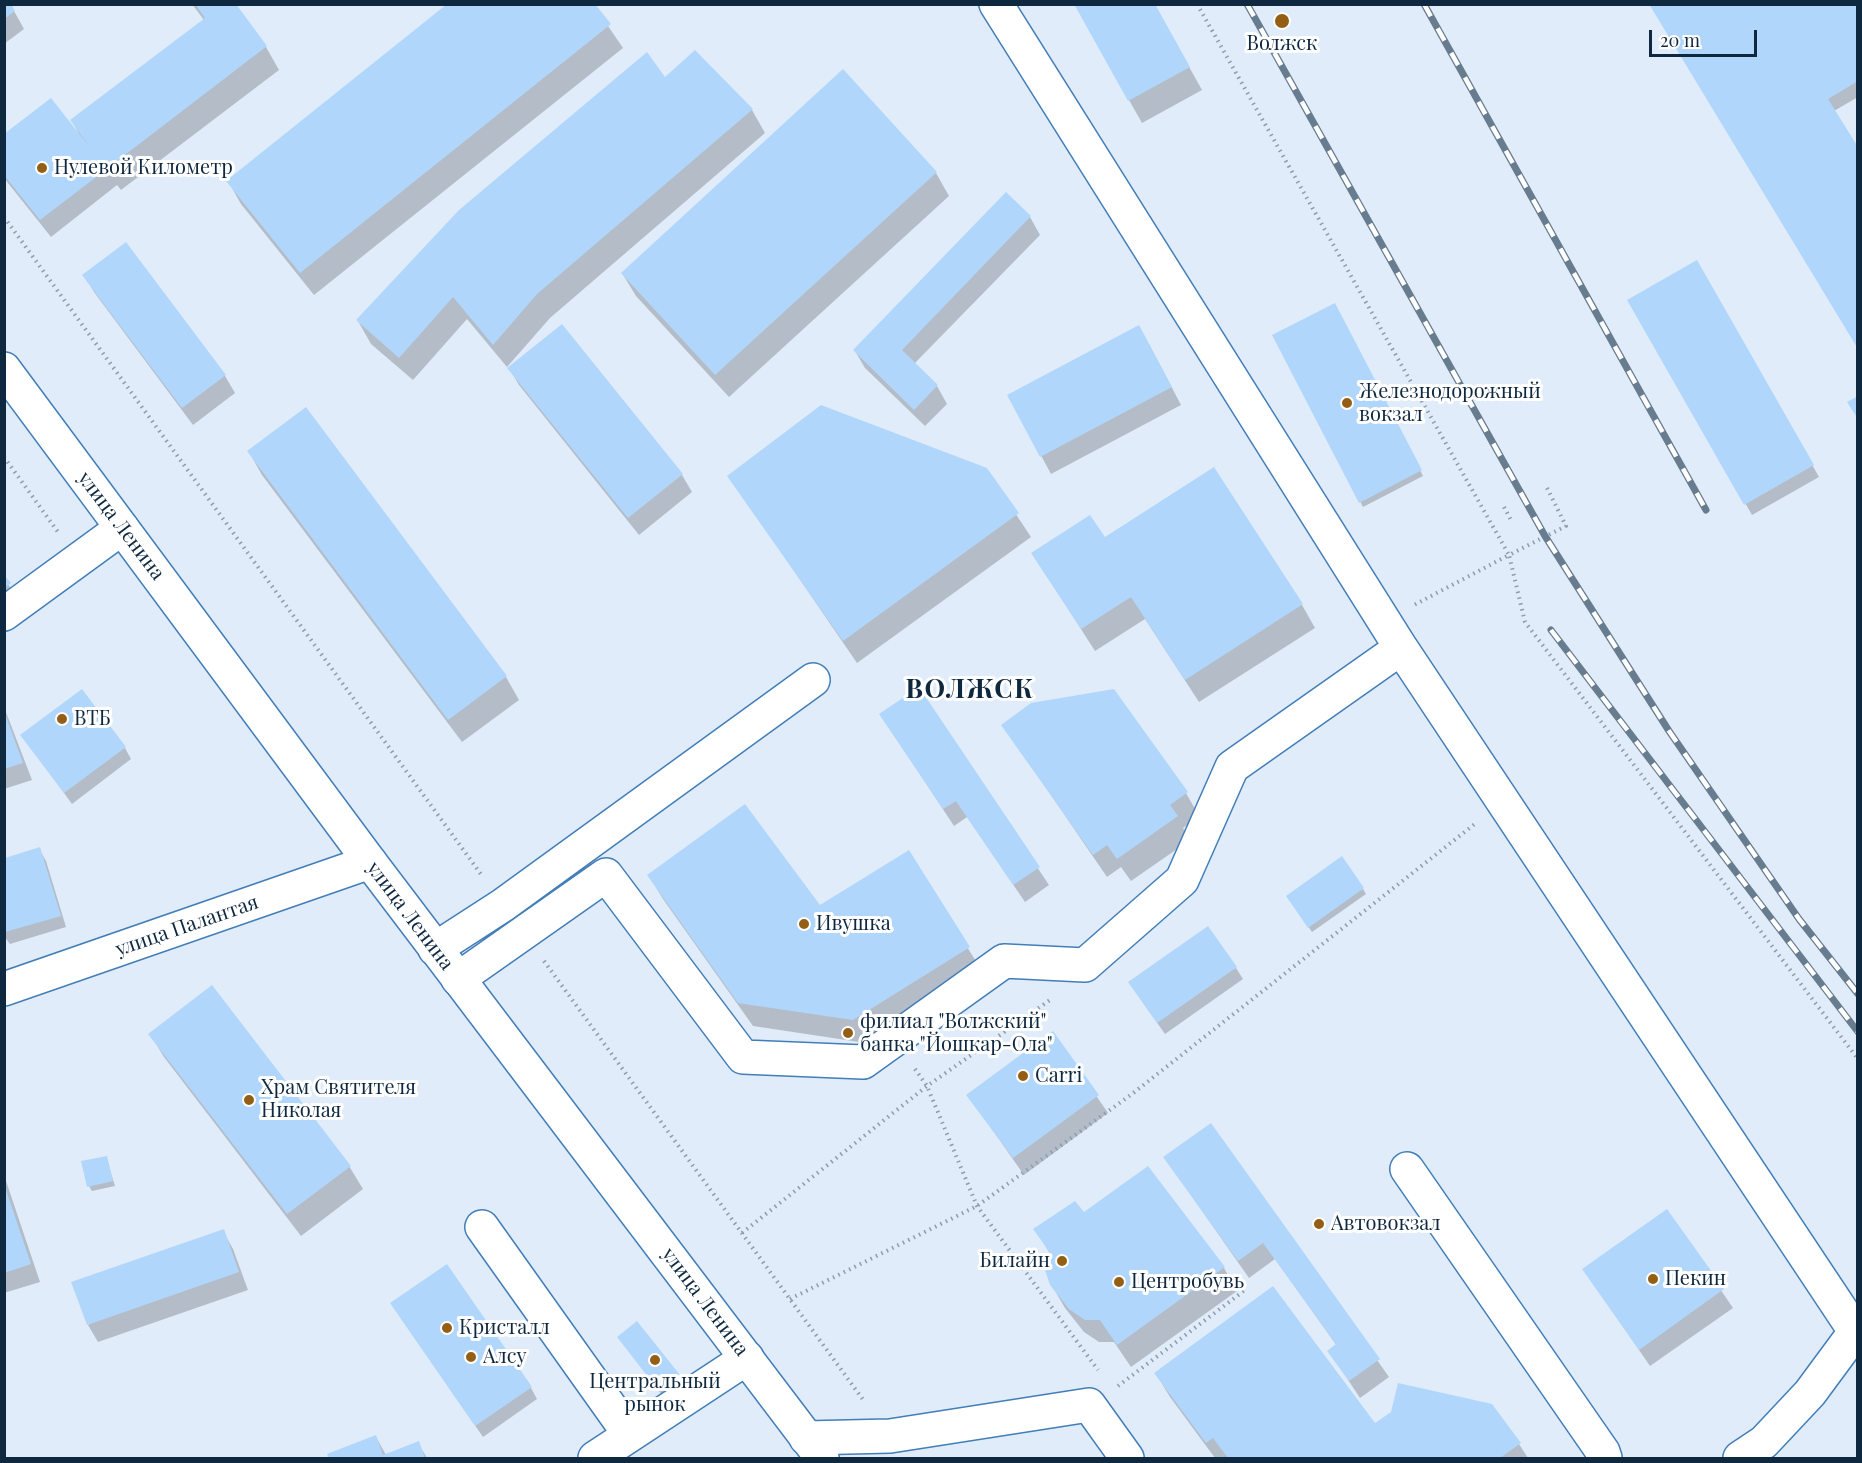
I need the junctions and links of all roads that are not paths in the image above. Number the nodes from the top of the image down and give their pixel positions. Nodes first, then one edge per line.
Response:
1 (996, 4) edge
2 (4, 369) edge
3 (122, 528) junction
4 (4, 614) edge
5 (1401, 648) junction
6 (813, 680) dead end
7 (370, 862) junction
8 (435, 948) junction
9 (458, 979) junction
10 (4, 989) edge
11 (1407, 1169) dead end
12 (482, 1227) dead end
13 (1856, 1329) edge
14 (747, 1358) junction
15 (630, 1435) junction
16 (814, 1448) edge
17 (595, 1458) edge
18 (1127, 1458) edge
19 (1605, 1458) edge
20 (1740, 1458) edge

1 - 5 main road
2 - 3 main road, улица Ленина
3 - 4 main road
3 - 7 main road, улица Ленина
5 - 9 main road
5 - 13 main road
6 - 8 main road
7 - 8 main road, улица Ленина
7 - 10 main road, улица Палантая
8 - 9 main road, улица Ленина
9 - 14 main road, улица Ленина
11 - 19 main road
12 - 15 main road
13 - 20 main road
14 - 15 main road
14 - 16 main road, улица Ленина
15 - 17 main road
16 - 18 main road

